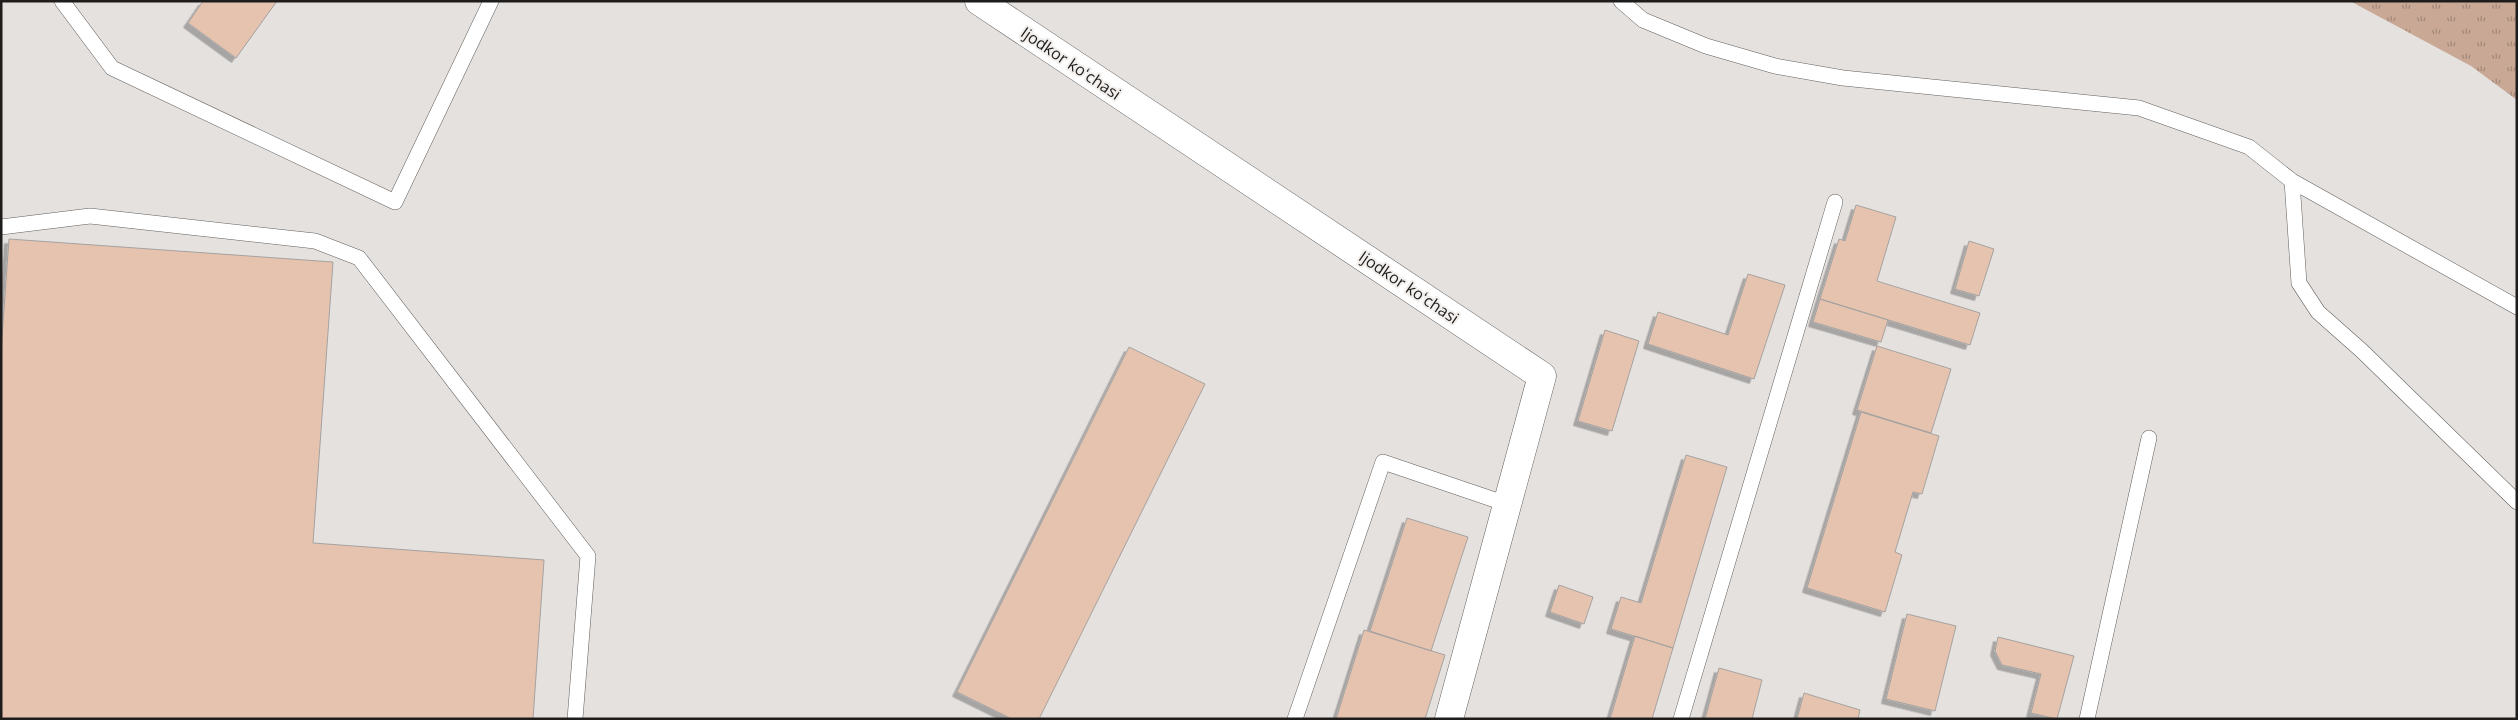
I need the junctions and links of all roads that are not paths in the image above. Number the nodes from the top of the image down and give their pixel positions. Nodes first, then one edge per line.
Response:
1 (62, 1) edge
2 (491, 1) edge
3 (979, 1) edge
4 (1621, 1) edge
5 (2292, 181) junction
6 (1835, 202) dead end
7 (1, 226) edge
8 (2517, 307) edge
9 (2149, 438) dead end
10 (2517, 502) edge
11 (1507, 504) junction
12 (575, 719) edge
13 (1295, 719) edge
14 (1449, 719) edge
15 (1682, 719) edge
16 (2087, 719) edge

1 - 2 lane
3 - 11 street, Ijodkor koʻchasi
4 - 5 lane
5 - 8 lane
5 - 10 lane
6 - 15 lane
7 - 12 lane
9 - 16 lane
11 - 13 lane
11 - 14 street, Ijodkor koʻchasi

